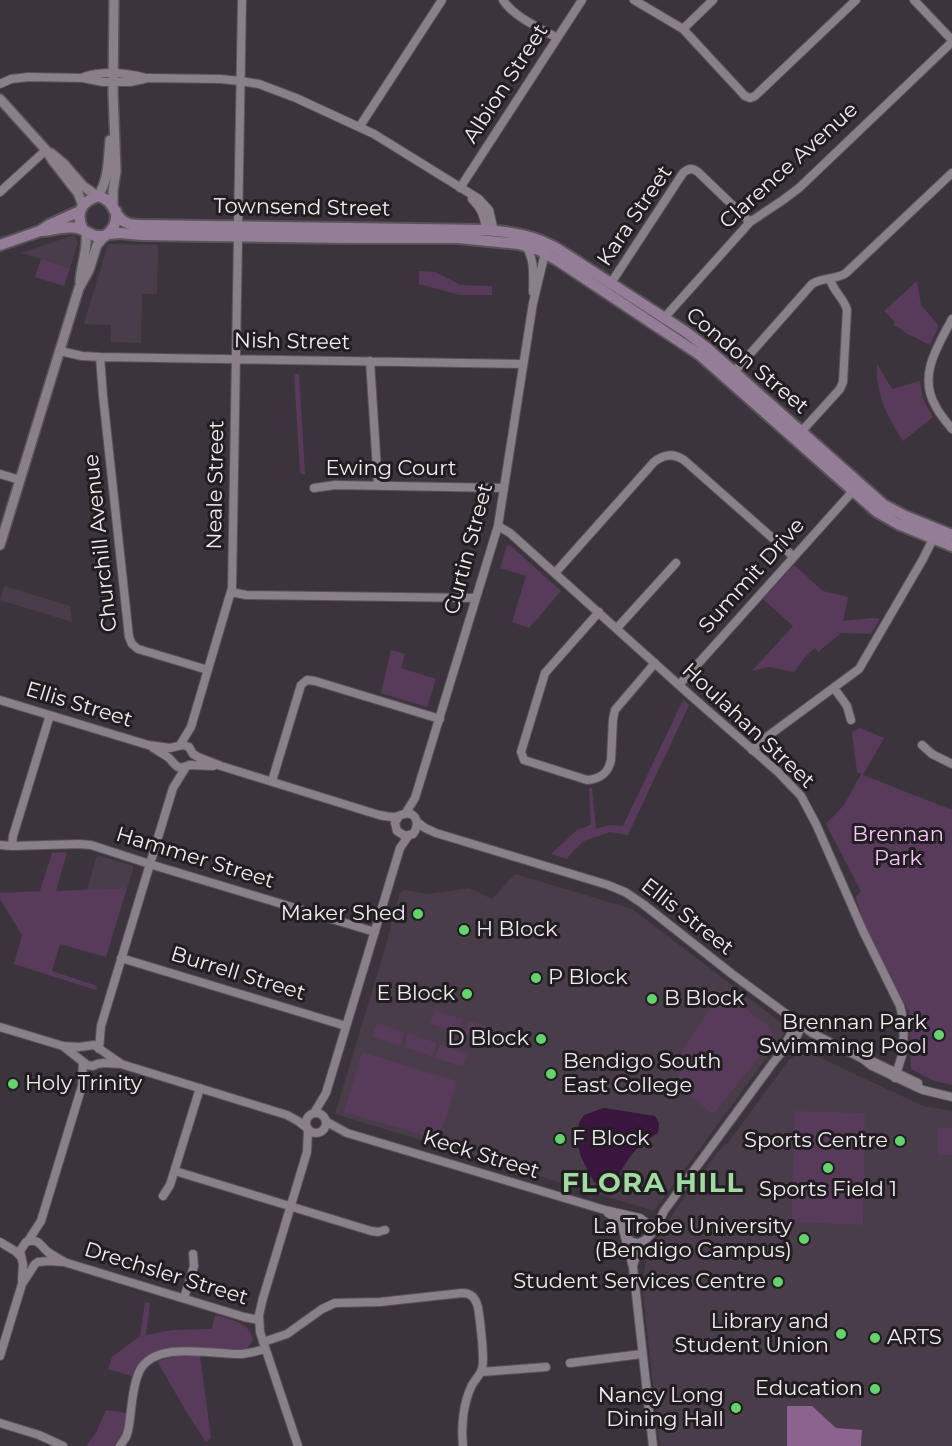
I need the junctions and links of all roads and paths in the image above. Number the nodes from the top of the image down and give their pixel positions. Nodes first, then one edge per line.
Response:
1 (114, 0) edge
2 (242, 0) edge
3 (442, 0) edge
4 (503, 0) edge
5 (582, 0) edge
6 (634, 0) edge
7 (713, 0) edge
8 (856, 0) edge
9 (914, 0) edge
10 (683, 29) junction
11 (557, 38) junction
12 (952, 41) edge
13 (113, 78) junction
14 (240, 81) junction
15 (0, 84) edge
16 (0, 99) edge
17 (113, 117) junction
18 (360, 126) junction
19 (46, 150) junction
20 (952, 173) edge
21 (460, 188) junction
22 (0, 192) edge
23 (97, 196) junction
24 (81, 208) junction
25 (114, 209) junction
26 (750, 222) junction
27 (40, 231) junction
28 (84, 231) junction
29 (238, 232) junction
30 (490, 234) junction
31 (106, 235) junction
32 (0, 245) edge
33 (526, 245) junction
34 (545, 253) junction
35 (830, 279) junction
36 (611, 283) junction
37 (79, 288) junction
38 (533, 303) junction
39 (952, 319) edge
40 (662, 322) junction
41 (60, 351) junction
42 (100, 357) junction
43 (236, 359) junction
44 (370, 361) junction
45 (523, 364) junction
46 (731, 375) junction
47 (952, 429) edge
48 (801, 432) junction
49 (0, 474) edge
50 (20, 480) junction
51 (378, 485) junction
52 (314, 488) dead end
53 (504, 488) junction
54 (853, 491) junction
55 (498, 526) junction
56 (952, 535) edge
57 (933, 539) junction
58 (0, 545) edge
59 (952, 546) edge
60 (794, 557) junction
61 (676, 563) dead end
62 (555, 573) junction
63 (231, 592) junction
64 (476, 598) junction
65 (599, 612) junction
66 (617, 628) junction
67 (654, 663) junction
68 (208, 670) junction
69 (679, 685) junction
70 (834, 688) junction
71 (0, 699) edge
72 (50, 715) junction
73 (440, 719) junction
74 (851, 720) dead end
75 (191, 728) junction
76 (148, 745) junction
77 (922, 745) dead end
78 (177, 746) junction
79 (752, 750) junction
80 (192, 752) junction
81 (172, 762) junction
82 (952, 764) edge
83 (187, 766) junction
84 (221, 766) junction
85 (272, 781) junction
86 (173, 789) junction
87 (415, 798) junction
88 (379, 814) junction
89 (402, 815) junction
90 (416, 820) junction
91 (396, 829) junction
92 (435, 832) junction
93 (411, 835) junction
94 (0, 845) edge
95 (12, 846) junction
96 (400, 848) junction
97 (150, 863) junction
98 (375, 932) junction
99 (121, 958) junction
100 (101, 1026) junction
101 (346, 1026) junction
102 (800, 1026) junction
103 (0, 1027) edge
104 (63, 1046) junction
105 (86, 1046) junction
106 (100, 1049) junction
107 (82, 1062) junction
108 (97, 1064) junction
109 (121, 1064) junction
110 (896, 1075) junction
111 (82, 1086) junction
112 (200, 1088) junction
113 (326, 1093) junction
114 (952, 1097) edge
115 (286, 1114) junction
116 (312, 1114) junction
117 (326, 1120) junction
118 (308, 1129) junction
119 (320, 1133) junction
120 (347, 1133) junction
121 (307, 1152) junction
122 (175, 1171) junction
123 (163, 1196) dead end
124 (291, 1207) junction
125 (605, 1210) junction
126 (664, 1211) junction
127 (638, 1218) junction
128 (41, 1221) junction
129 (385, 1230) dead end
130 (624, 1233) junction
131 (650, 1233) junction
132 (0, 1242) edge
133 (27, 1242) junction
134 (642, 1242) junction
135 (43, 1247) junction
136 (193, 1254) dead end
137 (22, 1258) junction
138 (64, 1262) junction
139 (36, 1263) junction
140 (633, 1268) junction
141 (22, 1284) junction
142 (184, 1298) junction
143 (259, 1320) junction
144 (264, 1345) junction
145 (642, 1354) junction
146 (0, 1356) edge
147 (570, 1363) dead end
148 (546, 1367) dead end
149 (481, 1372) junction
150 (0, 1423) edge
151 (63, 1446) edge
152 (120, 1446) edge
153 (298, 1446) edge
154 (463, 1446) edge
155 (653, 1446) edge

1 - 13 street
2 - 14 street, Neale Street
3 - 18 street
4 - 11 street
5 - 11 street, Albion Street
6 - 10 street
7 - 10 street
8 - 10 street
9 - 12 street
11 - 21 street, Albion Street
12 - 26 street, Clarence Avenue
13 - 14 street
13 - 15 street
13 - 17 street
14 - 18 street
14 - 29 street, Neale Street
16 - 19 street
17 - 23 street
17 - 25 street
18 - 21 street
19 - 22 street
19 - 23 street
19 - 24 street
20 - 35 street
21 - 30 street
23 - 24 main road
23 - 25 main road
24 - 27 main road
24 - 28 main road
25 - 29 main road, Townsend Street
25 - 31 main road
26 - 36 street, Kara Street
26 - 40 street, Clarence Avenue
27 - 28 main road
27 - 32 main road
28 - 31 main road
28 - 37 street
29 - 30 main road, Townsend Street
29 - 31 main road, Townsend Street
29 - 43 street, Neale Street
30 - 33 main road, Condon Street
30 - 34 main road
30 - 36 main road, Condon Street
31 - 37 street
33 - 34 main road, Condon Street
33 - 38 street, Curtin Street
34 - 38 street, Curtin Street
34 - 40 main road, Condon Street
35 - 46 street
35 - 48 street
36 - 40 main road, Condon Street
37 - 41 street
38 - 45 street, Curtin Street
39 - 47 street
40 - 46 main road, Condon Street
41 - 42 street, Nish Street
41 - 50 street
42 - 43 street, Nish Street
42 - 68 street, Churchill Avenue
43 - 44 street, Nish Street
43 - 63 street, Neale Street
44 - 45 street, Nish Street
44 - 51 street
45 - 53 street, Curtin Street
46 - 48 main road, Condon Street
46 - 54 main road, Condon Street
48 - 56 main road, Condon Street
49 - 50 street
50 - 58 street
51 - 52 street, Ewing Court
51 - 53 street, Ewing Court
53 - 55 street, Curtin Street
54 - 57 main road, Condon Street
54 - 60 street, Summit Drive
55 - 62 street, Houlahan Street
55 - 64 street, Curtin Street
57 - 59 main road, Condon Street
57 - 70 street
60 - 62 street
60 - 69 street, Summit Drive
61 - 66 street
62 - 65 street, Houlahan Street
63 - 64 street
63 - 68 street, Neale Street
64 - 73 street, Curtin Street
65 - 66 street, Houlahan Street
65 - 67 street
66 - 67 street, Houlahan Street
67 - 69 street, Houlahan Street
68 - 75 street, Neale Street
69 - 79 street, Houlahan Street
70 - 74 street
70 - 79 street
71 - 72 street, Ellis Street
72 - 76 street, Ellis Street
72 - 95 street
73 - 85 street
73 - 87 street, Curtin Street
75 - 78 street, Neale Street
75 - 80 street, Neale Street
76 - 78 street, Ellis Street
76 - 81 street, Ellis Street
77 - 82 street
78 - 80 street
78 - 81 street
79 - 110 street, Houlahan Street
80 - 83 street
80 - 84 street
81 - 83 street
81 - 86 street
83 - 84 street
83 - 86 street
84 - 85 street
85 - 88 street
86 - 97 street
87 - 89 street, Curtin Street
87 - 90 street, Curtin Street
88 - 89 street
88 - 91 street
89 - 90 street
89 - 91 street
90 - 92 street, Ellis Street
90 - 93 street
91 - 93 street
91 - 96 street
92 - 93 street, Ellis Street
92 - 102 street, Ellis Street
93 - 96 street
94 - 95 street, Hammer Street
95 - 97 street, Hammer Street
96 - 98 street
97 - 98 street, Hammer Street
97 - 99 street
98 - 101 street
99 - 100 street
99 - 101 street, Burrell Street
100 - 105 street
100 - 106 street
101 - 113 street
102 - 110 street, Ellis Street
102 - 126 street
103 - 104 street
104 - 105 street
104 - 107 street
105 - 106 street
105 - 107 street
106 - 108 street
106 - 109 street
107 - 108 street
107 - 111 street
108 - 109 street
108 - 111 street
109 - 112 street
110 - 114 street, Ellis Street
111 - 128 street
112 - 115 street
112 - 122 street
113 - 116 street
113 - 117 street
115 - 116 street
115 - 118 street
116 - 117 street
116 - 118 street
117 - 119 street
117 - 120 street, Keck Street
118 - 119 street
118 - 121 street
119 - 120 street, Keck Street
119 - 121 street
120 - 125 street, Keck Street
121 - 124 street
122 - 123 street
122 - 124 street
124 - 129 street
124 - 143 street
125 - 127 street, Keck Street
125 - 130 street
126 - 127 street
126 - 131 street
127 - 130 street
127 - 131 street
128 - 133 street
128 - 135 street
130 - 134 street
130 - 140 street
131 - 134 street
132 - 133 street
132 - 137 street
133 - 135 street
133 - 137 street
134 - 140 street
135 - 138 street, Drechsler Street
135 - 139 street
136 - 142 street
137 - 139 street
137 - 141 street
138 - 139 street, Drechsler Street
138 - 142 street, Drechsler Street
139 - 141 street
140 - 145 street
141 - 146 street
142 - 143 street, Drechsler Street
143 - 144 street
144 - 149 street
144 - 152 street
144 - 153 street
145 - 147 street
145 - 155 street
148 - 149 street
149 - 154 street
150 - 151 street

